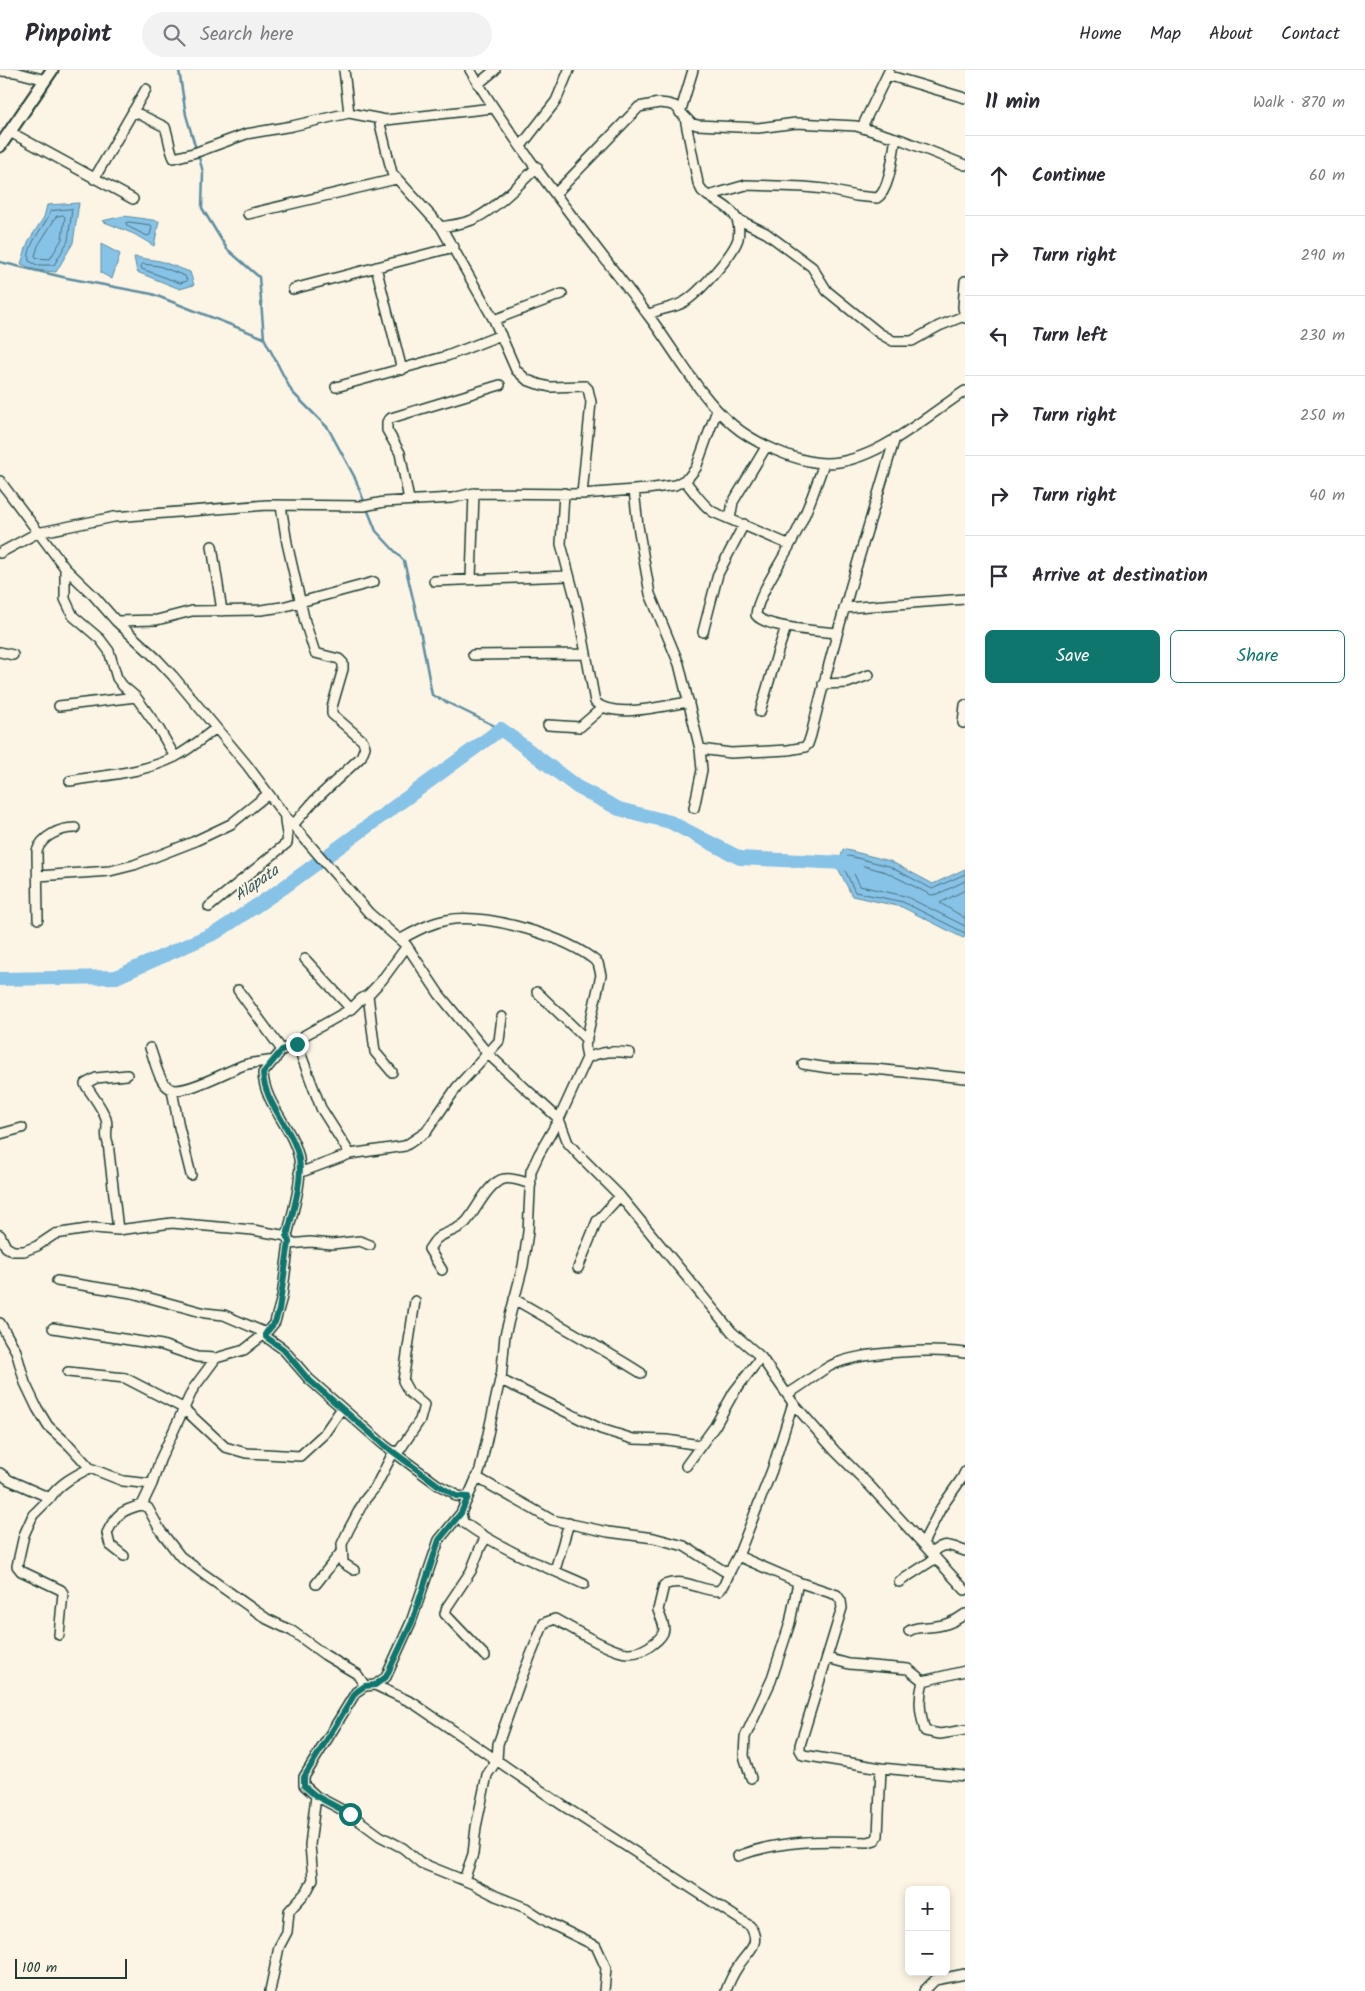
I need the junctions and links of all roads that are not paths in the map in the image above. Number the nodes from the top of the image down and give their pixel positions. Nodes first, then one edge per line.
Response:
1 (52, 70) edge
2 (344, 70) edge
3 (470, 70) edge
4 (495, 70) edge
5 (569, 70) edge
6 (694, 70) edge
7 (0, 71) edge
8 (888, 72) edge
9 (46, 80) junction
10 (478, 84) junction
11 (146, 89) dead end
12 (965, 98) edge
13 (493, 108) junction
14 (133, 111) junction
15 (348, 113) junction
16 (683, 115) junction
17 (379, 120) junction
18 (862, 127) junction
19 (10, 132) junction
20 (896, 138) junction
21 (0, 146) edge
22 (520, 146) junction
23 (965, 165) edge
24 (536, 167) junction
25 (94, 179) junction
26 (396, 179) junction
27 (556, 193) junction
28 (708, 196) junction
29 (133, 199) dead end
30 (248, 214) dead end
31 (737, 219) junction
32 (441, 227) junction
33 (454, 247) junction
34 (376, 267) junction
35 (965, 280) edge
36 (293, 289) dead end
37 (562, 294) dead end
38 (648, 315) junction
39 (965, 317) edge
40 (494, 320) junction
41 (500, 335) junction
42 (402, 370) junction
43 (500, 385) dead end
44 (336, 388) dead end
45 (965, 391) edge
46 (717, 410) junction
47 (895, 438) junction
48 (766, 447) junction
49 (824, 463) junction
50 (684, 480) junction
51 (0, 481) edge
52 (634, 490) junction
53 (474, 493) junction
54 (564, 493) junction
55 (582, 494) junction
56 (409, 500) junction
57 (281, 506) junction
58 (730, 518) junction
59 (744, 524) junction
60 (38, 533) junction
61 (790, 545) junction
62 (212, 546) dead end
63 (0, 553) edge
64 (65, 568) junction
65 (569, 576) junction
66 (471, 579) junction
67 (434, 581) dead end
68 (374, 582) dead end
69 (965, 600) edge
70 (301, 602) junction
71 (844, 608) junction
72 (222, 611) junction
73 (116, 621) junction
74 (786, 627) junction
75 (703, 632) dead end
76 (836, 633) junction
77 (0, 652) edge
78 (586, 654) junction
79 (14, 655) dead end
80 (473, 655) dead end
81 (869, 675) dead end
82 (823, 684) junction
83 (136, 697) junction
84 (689, 702) junction
85 (965, 705) edge
86 (59, 706) dead end
87 (602, 708) junction
88 (760, 712) dead end
89 (963, 723) dead end
90 (548, 725) dead end
91 (216, 728) junction
92 (700, 749) junction
93 (174, 757) junction
94 (70, 781) dead end
95 (268, 794) junction
96 (694, 808) dead end
97 (285, 816) junction
98 (293, 825) junction
99 (75, 828) dead end
100 (38, 876) junction
101 (209, 907) dead end
102 (38, 918) dead end
103 (407, 946) junction
104 (305, 959) dead end
105 (238, 990) dead end
106 (537, 992) dead end
107 (368, 995) junction
108 (351, 1010) junction
109 (502, 1018) dead end
110 (587, 1040) junction
111 (297, 1044) junction
112 (150, 1048) dead end
113 (282, 1050) junction
114 (630, 1053) dead end
115 (488, 1054) junction
116 (587, 1058) junction
117 (275, 1060) junction
118 (803, 1064) dead end
119 (392, 1072) dead end
120 (127, 1075) dead end
121 (965, 1078) edge
122 (172, 1090) junction
123 (559, 1119) junction
124 (22, 1128) dead end
125 (0, 1134) edge
126 (350, 1154) junction
127 (299, 1172) junction
128 (191, 1175) dead end
129 (531, 1184) junction
130 (620, 1196) junction
131 (118, 1230) junction
132 (0, 1235) edge
133 (288, 1239) junction
134 (370, 1245) dead end
135 (578, 1268) dead end
136 (442, 1270) dead end
137 (57, 1281) dead end
138 (514, 1299) junction
139 (415, 1301) dead end
140 (0, 1323) edge
141 (54, 1328) dead end
142 (266, 1333) junction
143 (965, 1353) edge
144 (216, 1358) junction
145 (761, 1358) junction
146 (503, 1365) junction
147 (68, 1372) dead end
148 (641, 1373) dead end
149 (787, 1394) junction
150 (793, 1403) junction
151 (183, 1408) junction
152 (342, 1408) junction
153 (700, 1445) junction
154 (396, 1453) junction
155 (686, 1466) dead end
156 (90, 1468) junction
157 (0, 1473) edge
158 (964, 1476) edge
159 (476, 1478) junction
160 (152, 1484) junction
161 (468, 1497) junction
162 (50, 1498) junction
163 (142, 1505) junction
164 (461, 1513) junction
165 (569, 1523) junction
166 (486, 1538) junction
167 (923, 1543) junction
168 (342, 1551) junction
169 (965, 1551) edge
170 (124, 1556) dead end
171 (738, 1556) junction
172 (934, 1556) junction
173 (732, 1569) junction
174 (354, 1570) dead end
175 (555, 1570) junction
176 (798, 1582) junction
177 (899, 1582) dead end
178 (316, 1584) dead end
179 (584, 1584) dead end
180 (965, 1590) edge
181 (965, 1614) edge
182 (909, 1631) dead end
183 (59, 1635) dead end
184 (485, 1656) dead end
185 (827, 1658) junction
186 (965, 1671) edge
187 (923, 1681) junction
188 (375, 1685) junction
189 (365, 1686) junction
190 (965, 1730) edge
191 (497, 1760) junction
192 (881, 1768) junction
193 (965, 1776) edge
194 (751, 1778) dead end
195 (316, 1796) junction
196 (738, 1856) dead end
197 (464, 1880) junction
198 (965, 1974) edge
199 (270, 1991) edge
200 (604, 1991) edge
201 (726, 1991) edge
202 (924, 1991) edge

1 - 9 main road
2 - 15 street
3 - 10 street
4 - 10 street
5 - 22 street
6 - 16 street
7 - 9 street
8 - 12 street
8 - 18 street
9 - 19 main road
10 - 13 street
11 - 14 street
13 - 17 street
13 - 22 street
14 - 15 street
14 - 25 street
15 - 17 street
16 - 18 street
16 - 27 street
16 - 28 street
17 - 26 street
18 - 20 street
19 - 21 main road
19 - 25 street
20 - 23 street
20 - 28 street
22 - 24 street
24 - 27 street
24 - 32 street
25 - 29 street
26 - 30 street
26 - 32 street
27 - 38 street
28 - 31 street
31 - 38 street
31 - 39 street
32 - 33 street
33 - 34 street
33 - 40 street
34 - 36 street
34 - 42 street
35 - 39 street
37 - 40 street
38 - 46 street
40 - 41 street
41 - 42 street
41 - 55 street
42 - 44 street
43 - 56 street
45 - 47 street
46 - 48 street
46 - 50 street
47 - 49 street
47 - 71 street
48 - 49 street
48 - 58 street
49 - 61 street
50 - 52 street
50 - 58 street
51 - 60 street
52 - 55 street
52 - 84 street
53 - 54 street
53 - 56 street
53 - 66 street
54 - 55 street
54 - 65 street
56 - 57 street
57 - 60 street
57 - 70 street
58 - 59 street
59 - 61 street
59 - 75 street
60 - 63 street
60 - 64 street
61 - 74 street
62 - 72 street
64 - 73 street
64 - 83 street
65 - 66 street
65 - 78 street
66 - 67 street
68 - 70 street
69 - 71 street
70 - 72 street
70 - 98 street
71 - 76 street
72 - 73 street
73 - 91 street
74 - 76 street
74 - 88 street
76 - 82 street
77 - 79 street
78 - 80 street
78 - 87 street
81 - 82 street
82 - 92 street
83 - 86 street
83 - 93 street
84 - 87 street
84 - 92 street
85 - 89 street
87 - 90 street
91 - 93 street
91 - 95 street
92 - 96 street
93 - 94 street
95 - 97 street
95 - 100 street
97 - 98 street
97 - 101 street
98 - 103 street
99 - 100 street
100 - 102 street
103 - 107 street
103 - 110 street
103 - 115 street
104 - 108 street
105 - 113 street
106 - 110 street
107 - 108 street
107 - 119 street
108 - 111 street
109 - 115 street
110 - 116 street
111 - 113 street
111 - 126 street
112 - 122 street
113 - 117 street
114 - 116 street
115 - 123 street
115 - 126 street
116 - 123 street
117 - 122 street
117 - 127 street
118 - 121 street
120 - 131 street
122 - 128 street
123 - 129 street
123 - 130 street
124 - 125 street
126 - 127 street
127 - 133 street
129 - 136 street
129 - 138 street
130 - 135 street
130 - 145 street
131 - 132 street
131 - 133 street
133 - 134 street
133 - 142 street
137 - 142 street
138 - 146 street
138 - 148 street
139 - 154 street
140 - 156 street
141 - 144 street
142 - 144 street
142 - 152 street
143 - 149 street
144 - 151 street
145 - 149 street
145 - 153 street
146 - 153 street
146 - 159 street
147 - 151 street
149 - 150 street
150 - 167 street
150 - 171 street
151 - 152 street
151 - 160 street
152 - 154 street
153 - 155 street
154 - 161 street
154 - 168 street
156 - 160 street
156 - 162 street
157 - 162 street
158 - 167 street
159 - 161 street
159 - 165 street
160 - 163 street
161 - 164 street
162 - 183 street
163 - 170 street
163 - 189 street
164 - 166 street
164 - 188 street
165 - 173 street
165 - 175 street
166 - 175 street
166 - 184 street
167 - 172 street
168 - 174 street
168 - 178 street
169 - 172 street
171 - 173 street
171 - 176 street
172 - 177 street
172 - 180 street
173 - 191 street
175 - 179 street
176 - 185 street
176 - 194 street
181 - 182 street
185 - 187 street
185 - 192 street
186 - 187 street
187 - 190 street
188 - 189 street
188 - 191 street
189 - 195 street
191 - 197 street
191 - 201 street
192 - 193 street
192 - 196 street
195 - 197 street
195 - 199 street
197 - 200 street
198 - 202 street

